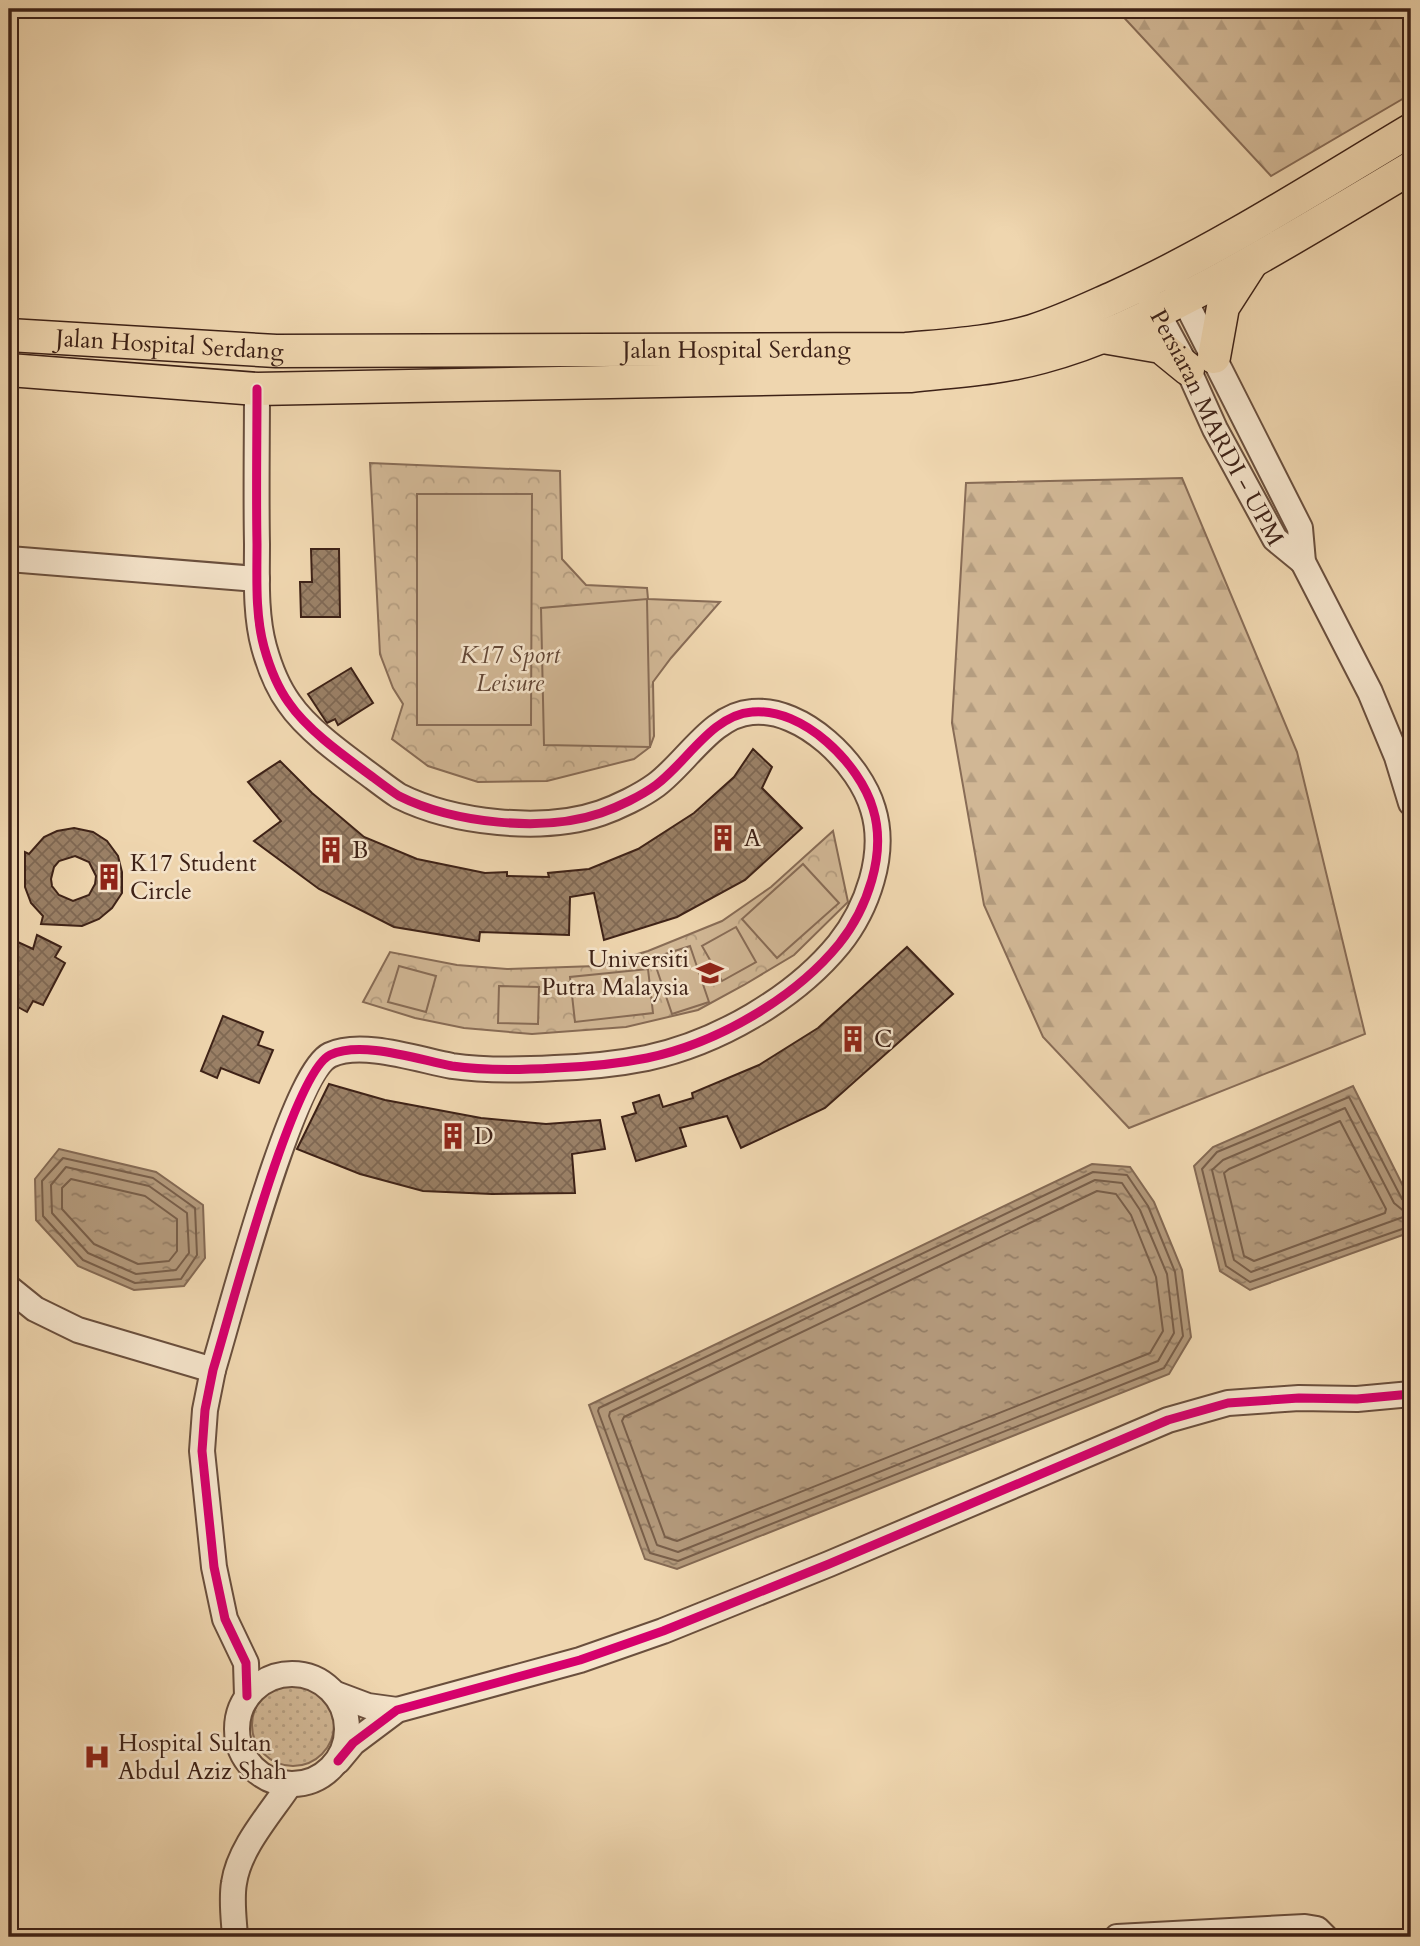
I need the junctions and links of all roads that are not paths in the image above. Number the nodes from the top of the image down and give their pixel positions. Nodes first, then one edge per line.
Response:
1 (1411, 131) edge
2 (1411, 168) edge
3 (1251, 263) junction
4 (1156, 278) junction
5 (1171, 306) junction
6 (9, 335) edge
7 (1103, 337) junction
8 (1201, 363) junction
9 (9, 370) edge
10 (257, 389) junction
11 (9, 559) edge
12 (257, 579) junction
13 (1411, 803) edge
14 (9, 1288) edge
15 (213, 1370) junction
16 (1407, 1398) edge
17 (246, 1663) junction
18 (274, 1676) junction
19 (337, 1694) junction
20 (247, 1696) junction
21 (397, 1710) junction
22 (338, 1761) junction
23 (281, 1783) junction
24 (235, 1937) edge
25 (1117, 1937) edge
26 (1325, 1937) edge

1 - 4 main road, Jalan Hospital Serdang
2 - 3 main road, Jalan Hospital Serdang
3 - 5 main road, Jalan Hospital Serdang
3 - 8 main road
4 - 5 street, Persiaran MARDI - UPM
4 - 6 main road, Jalan Hospital Serdang
5 - 7 main road, Jalan Hospital Serdang
5 - 8 street, Persiaran MARDI - UPM
7 - 8 main road
7 - 10 main road, Jalan Hospital Serdang
8 - 13 street, Persiaran MARDI - UPM
9 - 10 main road, Jalan Hospital Serdang
10 - 12 street
11 - 12 street
12 - 15 street
14 - 15 street
15 - 17 street
16 - 21 street
17 - 18 street
17 - 20 street
18 - 19 street
18 - 20 street
19 - 21 street
19 - 22 street
20 - 23 street
21 - 22 street
22 - 23 street
23 - 24 street
25 - 26 street

